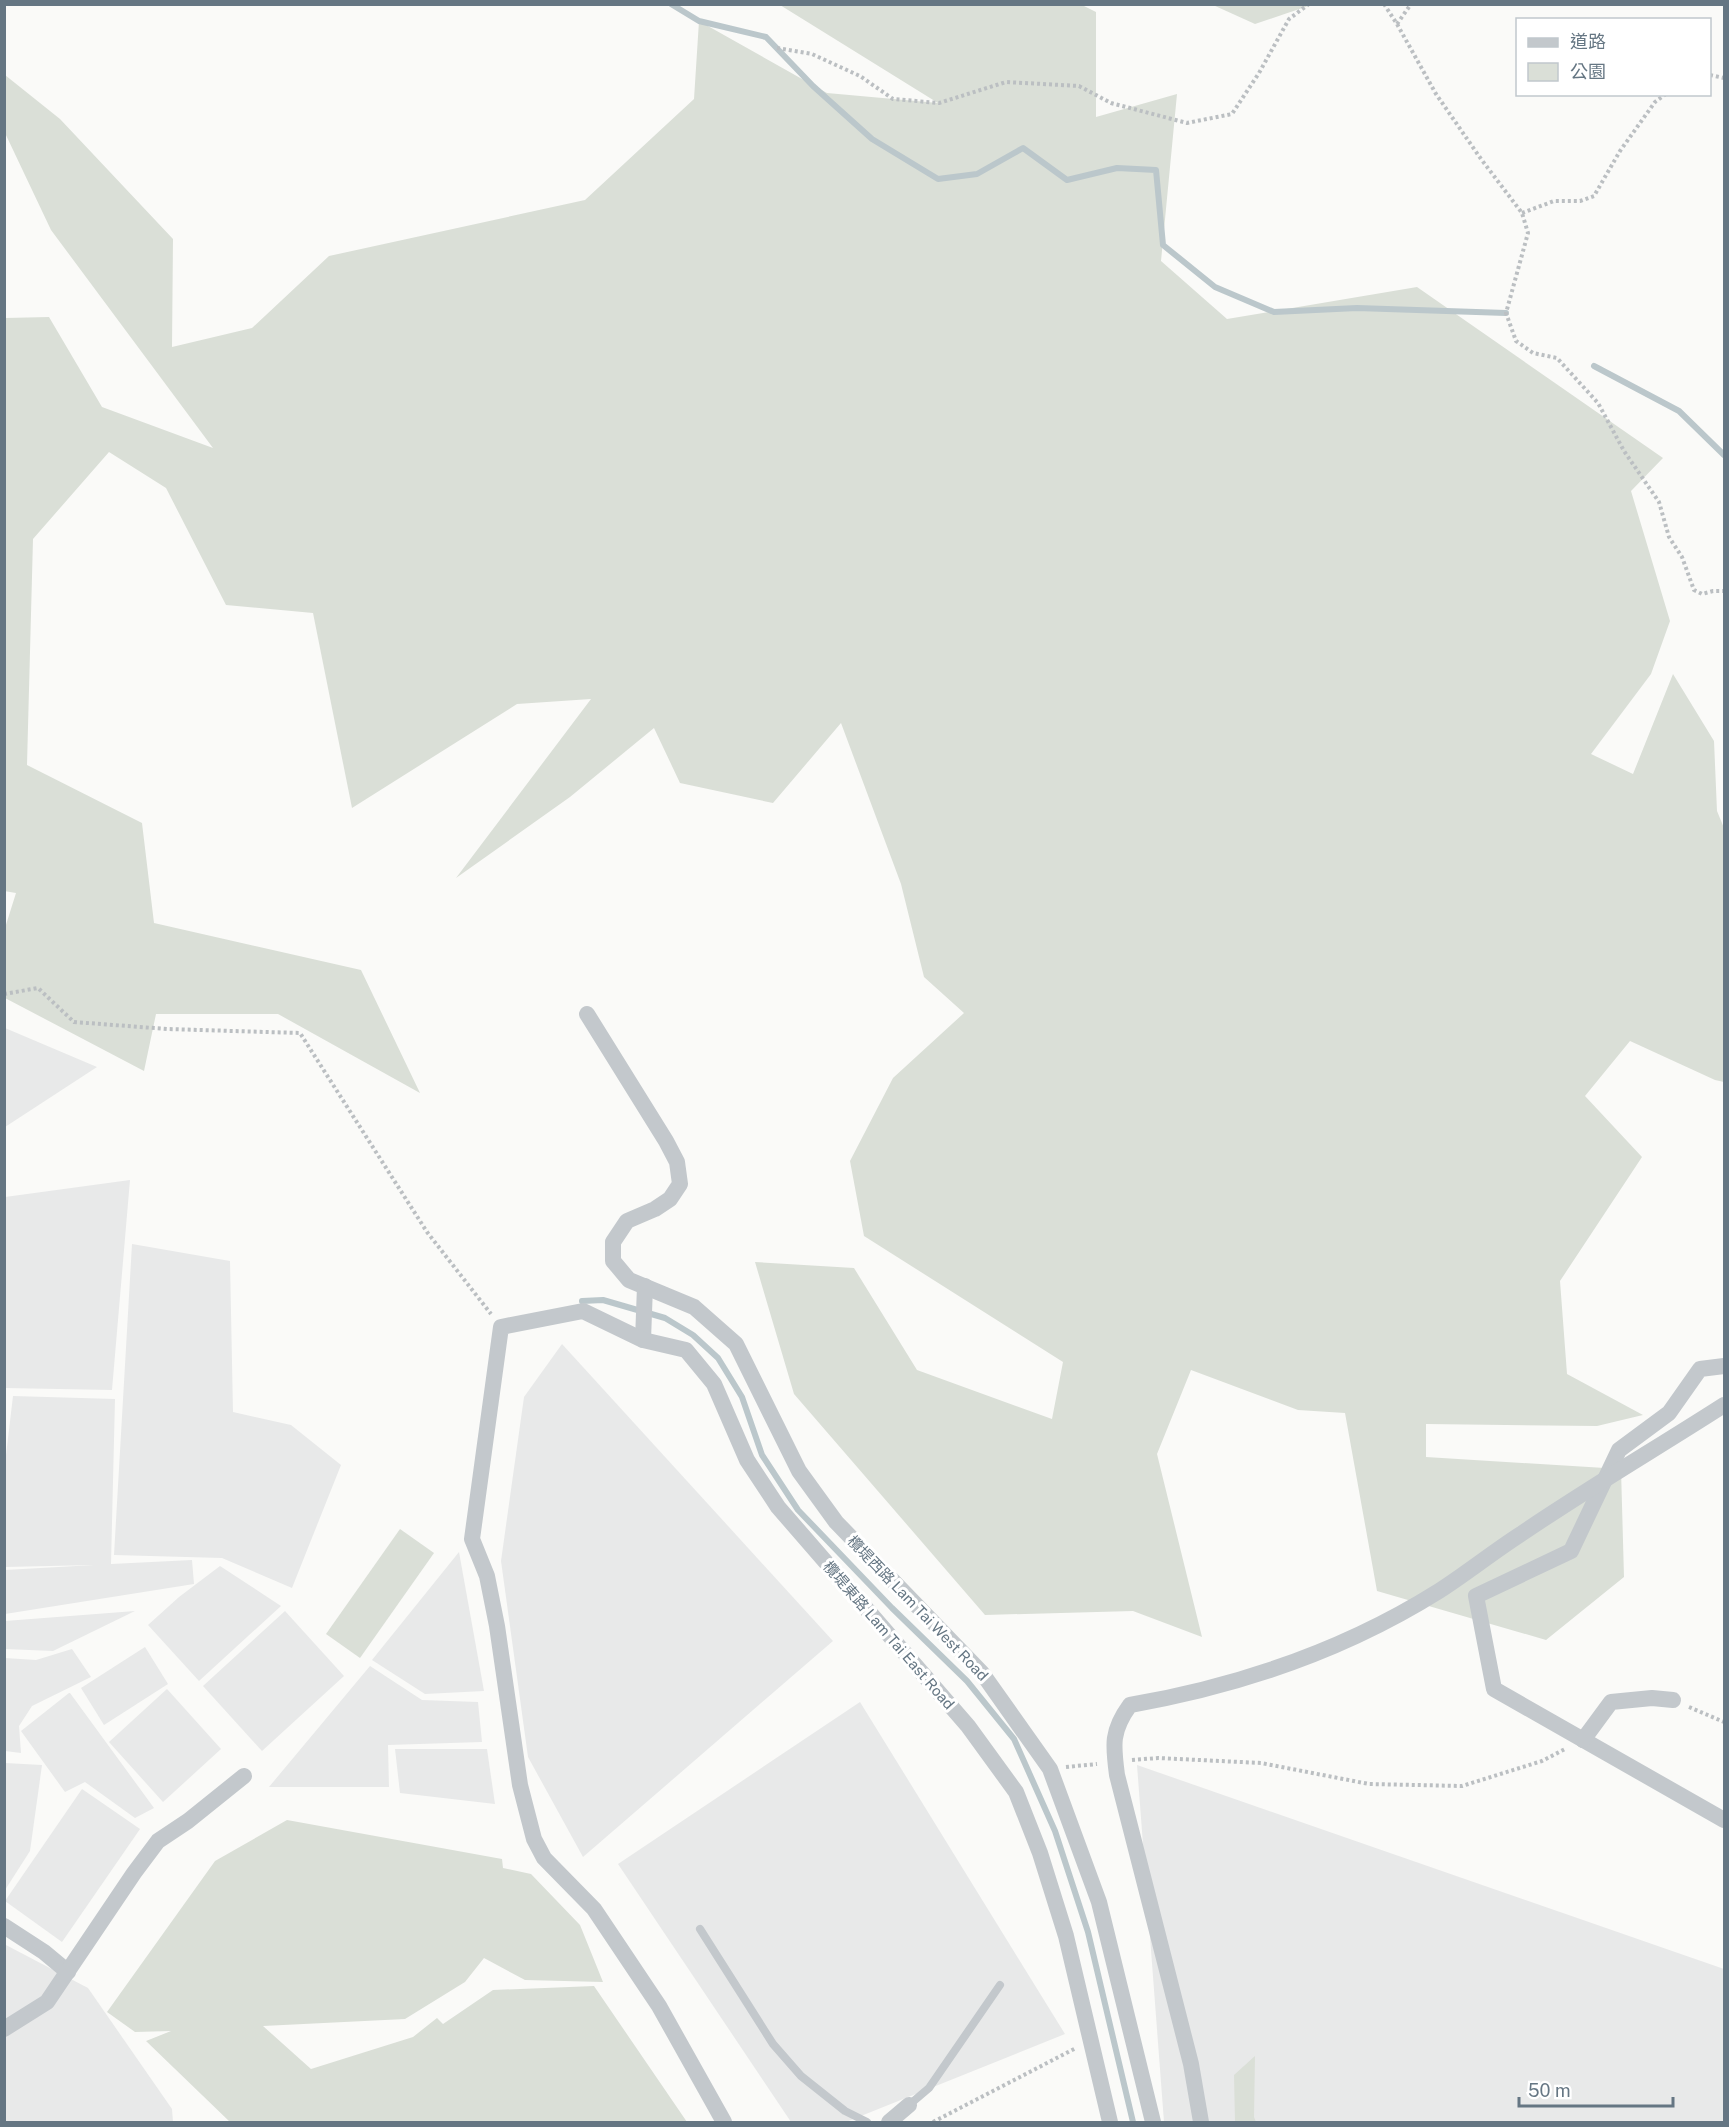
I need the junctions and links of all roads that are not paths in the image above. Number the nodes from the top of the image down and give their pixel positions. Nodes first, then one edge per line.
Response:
1 (587, 1014) dead end
2 (645, 1291) junction
3 (643, 1340) junction
4 (1725, 1366) edge
5 (1725, 1406) edge
6 (1673, 1700) road end
7 (1583, 1740) junction
8 (244, 1776) dead end
9 (1725, 1820) edge
10 (4, 1926) edge
11 (700, 1929) dead end
12 (68, 1972) junction
13 (1000, 1985) dead end
14 (4, 2029) edge
15 (909, 2105) joint
16 (724, 2122) edge
17 (867, 2122) edge
18 (889, 2122) edge
19 (1110, 2122) edge
20 (1153, 2122) edge
21 (1201, 2122) edge

1 - 2 street, 欖堤西路 Lam Tai West Road
2 - 3 street
2 - 20 street, 欖堤西路 Lam Tai West Road
3 - 16 street, 欖堤東路 Lam Tai East Road
3 - 19 street, 欖堤東路 Lam Tai East Road
4 - 7 street
5 - 21 street
6 - 7 street
7 - 9 street
8 - 12 street
10 - 12 street
11 - 17 lane
12 - 14 street
13 - 15 lane
15 - 18 street

